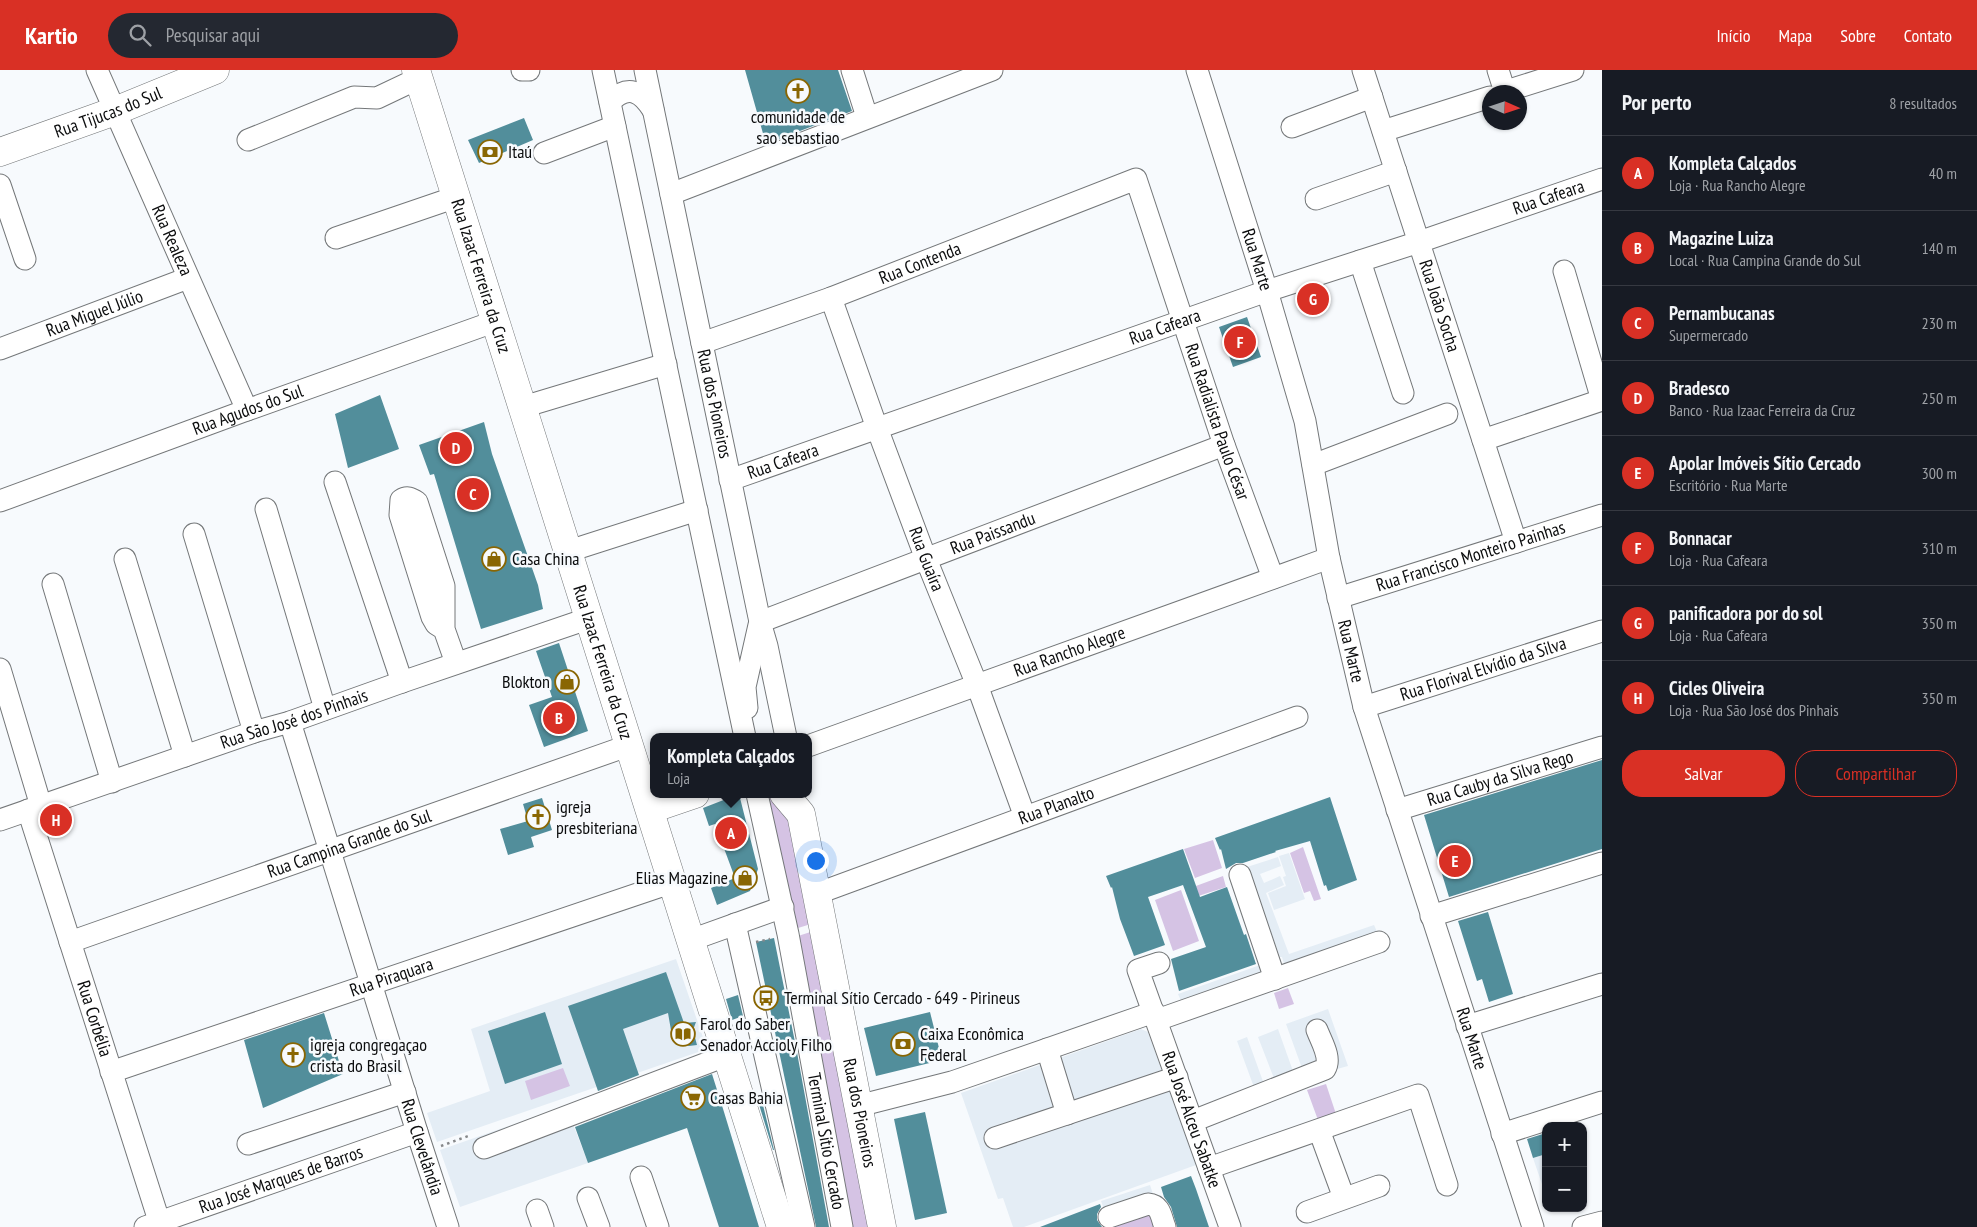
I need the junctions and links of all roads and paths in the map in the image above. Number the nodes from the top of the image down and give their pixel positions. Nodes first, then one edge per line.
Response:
1 (97, 70) edge
2 (215, 70) edge
3 (522, 70) edge
4 (529, 70) edge
5 (603, 70) edge
6 (645, 70) edge
7 (852, 70) edge
8 (992, 70) edge
9 (1197, 70) edge
10 (1363, 70) edge
11 (1498, 70) edge
12 (1573, 70) edge
13 (417, 74) edge
14 (1502, 85) edge
15 (1526, 85) edge
16 (1372, 97) junction
17 (1482, 100) edge
18 (610, 102) junction
19 (653, 110) junction
20 (115, 111) junction
21 (867, 117) junction
22 (615, 126) junction
23 (1292, 127) dead end
24 (1383, 131) junction
25 (248, 140) dead end
26 (0, 152) edge
27 (544, 153) dead end
28 (1396, 170) junction
29 (1136, 179) joint
30 (1602, 179) edge
31 (0, 185) edge
32 (671, 194) junction
33 (456, 197) junction
34 (1316, 199) dead end
35 (336, 238) dead end
36 (1419, 242) junction
37 (25, 259) dead end
38 (1360, 261) junction
39 (1564, 271) dead end
40 (188, 278) junction
41 (1268, 291) junction
42 (831, 298) junction
43 (496, 321) junction
44 (1184, 321) junction
45 (702, 343) junction
46 (0, 349) edge
47 (666, 364) junction
48 (1403, 393) dead end
49 (1602, 400) edge
50 (523, 407) junction
51 (246, 410) junction
52 (1447, 414) dead end
53 (877, 428) junction
54 (1483, 440) junction
55 (1224, 445) junction
56 (1313, 465) junction
57 (730, 480) junction
58 (335, 482) dead end
59 (0, 501) edge
60 (266, 509) dead end
61 (697, 510) junction
62 (1602, 515) edge
63 (194, 534) dead end
64 (1516, 542) junction
65 (569, 551) junction
66 (1329, 558) junction
67 (125, 559) dead end
68 (926, 559) junction
69 (1273, 578) junction
70 (52, 584) dead end
71 (1338, 598) junction
72 (590, 618) junction
73 (760, 622) junction
74 (444, 629) junction
75 (1602, 631) edge
76 (456, 663) junction
77 (0, 669) edge
78 (402, 682) junction
79 (977, 685) junction
80 (1364, 707) junction
81 (325, 709) junction
82 (1298, 717) dead end
83 (290, 722) junction
84 (254, 732) junction
85 (743, 733) edge
86 (749, 733) edge
87 (785, 733) edge
88 (630, 745) junction
89 (812, 745) edge
90 (1602, 747) edge
91 (185, 756) junction
92 (112, 782) junction
93 (683, 798) edge
94 (758, 798) edge
95 (794, 801) edge
96 (34, 808) junction
97 (650, 809) junction
98 (1397, 810) junction
99 (1025, 817) junction
100 (0, 820) edge
101 (330, 850) junction
102 (1602, 863) edge
103 (1243, 874) dead end
104 (673, 882) junction
105 (816, 894) junction
106 (782, 907) junction
107 (1431, 916) junction
108 (735, 924) junction
109 (691, 940) junction
110 (70, 942) junction
111 (1379, 942) dead end
112 (1159, 963) dead end
113 (1280, 977) junction
114 (371, 984) junction
115 (1602, 984) edge
116 (1156, 1016) junction
117 (1467, 1026) junction
118 (1317, 1030) dead end
119 (1047, 1049) junction
120 (728, 1055) junction
121 (111, 1072) junction
122 (1177, 1077) junction
123 (404, 1092) junction
124 (1602, 1102) edge
125 (858, 1106) junction
126 (1067, 1114) junction
127 (1193, 1121) junction
128 (1319, 1130) junction
129 (417, 1132) junction
130 (1502, 1134) junction
131 (995, 1138) dead end
132 (248, 1144) dead end
133 (484, 1148) dead end
134 (1209, 1168) junction
135 (641, 1178) dead end
136 (1447, 1185) dead end
137 (1379, 1186) dead end
138 (588, 1198) dead end
139 (1344, 1198) junction
140 (1307, 1212) dead end
141 (1109, 1217) dead end
142 (1602, 1222) edge
143 (155, 1225) edge
144 (447, 1227) edge
145 (599, 1227) edge
146 (658, 1227) edge
147 (781, 1227) edge
148 (804, 1227) edge
149 (842, 1227) edge
150 (882, 1227) edge
151 (1165, 1227) edge
152 (1230, 1227) edge
153 (1533, 1227) edge
154 (1583, 1227) edge

1 - 20 street, Rua Realeza
2 - 20 main road, Rua Tijucas do Sul
3 - 4 street
5 - 18 street
6 - 19 street, Rua dos Pioneiros
7 - 21 street
8 - 21 street
9 - 41 street, Rua Marte
10 - 16 street, Rua João Socha
11 - 14 street
12 - 15 street
13 - 25 street
13 - 33 main road, Rua Izaac Ferreira da Cruz
16 - 23 street
16 - 24 street, Rua João Socha
17 - 24 street
18 - 19 street
18 - 22 street
19 - 32 street, Rua dos Pioneiros
20 - 26 main road, Rua Tijucas do Sul
20 - 40 street, Rua Realeza
21 - 32 street
22 - 27 street
22 - 47 street
24 - 28 street, Rua João Socha
28 - 34 street
28 - 36 street, Rua João Socha
29 - 42 street, Rua Contenda
29 - 44 street, Rua Radialista Paulo César
30 - 36 street, Rua Cafeara
31 - 37 street
32 - 45 street, Rua dos Pioneiros
33 - 35 street
33 - 43 main road, Rua Izaac Ferreira da Cruz
36 - 38 street, Rua Cafeara
36 - 54 street, Rua João Socha
38 - 41 street, Rua Cafeara
38 - 48 street
39 - 49 street
40 - 46 street, Rua Miguel Júlio
40 - 51 street, Rua Realeza
41 - 44 street, Rua Cafeara
41 - 56 street, Rua Marte
42 - 45 street, Rua Contenda
42 - 53 street, Rua Guaíra
43 - 50 main road, Rua Izaac Ferreira da Cruz
43 - 51 street, Rua Agudos do Sul
44 - 53 street, Rua Cafeara
44 - 55 street, Rua Radialista Paulo César
45 - 57 street, Rua dos Pioneiros
47 - 50 street
47 - 61 street
49 - 54 street
50 - 65 main road, Rua Izaac Ferreira da Cruz
51 - 59 street, Rua Agudos do Sul
52 - 56 street
53 - 57 street, Rua Cafeara
53 - 68 street, Rua Guaíra
54 - 64 street, Rua João Socha
55 - 68 street, Rua Paissandu
55 - 69 street, Rua Radialista Paulo César
56 - 66 street, Rua Marte
57 - 73 street, Rua dos Pioneiros
58 - 78 street
60 - 81 street
61 - 65 street
61 - 85 street
62 - 64 street, Rua Francisco Monteiro Painhas
63 - 84 street
64 - 71 street, Rua Francisco Monteiro Painhas
65 - 72 main road, Rua Izaac Ferreira da Cruz
66 - 69 street, Rua Rancho Alegre
66 - 71 street, Rua Marte
67 - 91 street
68 - 73 street, Rua Paissandu
68 - 79 street, Rua Guaíra
69 - 79 street, Rua Rancho Alegre
70 - 92 street
71 - 80 street, Rua Marte
72 - 76 street, Rua São José dos Pinhais
72 - 88 main road, Rua Izaac Ferreira da Cruz
73 - 86 street
73 - 87 street, Rua dos Pioneiros
74 - 74 street
74 - 76 street
75 - 80 street, Rua Florival Elvídio da Silva
76 - 78 street, Rua São José dos Pinhais
77 - 96 street, Rua Corbélia
78 - 81 street, Rua São José dos Pinhais
79 - 89 street, Rua Rancho Alegre
79 - 99 street, Rua Guaíra
80 - 98 street, Rua Marte
81 - 83 street, Rua São José dos Pinhais
82 - 99 street, Rua Planalto
83 - 84 street, Rua São José dos Pinhais
83 - 101 street, Rua Clevelândia
84 - 91 street, Rua São José dos Pinhais
88 - 97 main road, Rua Izaac Ferreira da Cruz
88 - 101 street, Rua Campina Grande do Sul
90 - 98 street, Rua Cauby da Silva Rego
91 - 92 street, Rua São José dos Pinhais
92 - 96 street, Rua São José dos Pinhais
93 - 97 main road
94 - 106 street
95 - 105 main road, Rua dos Pioneiros
96 - 100 street, Rua São José dos Pinhais
96 - 110 street, Rua Corbélia
97 - 104 main road, Rua Izaac Ferreira da Cruz
98 - 107 street, Rua Marte
99 - 105 street, Rua Planalto
101 - 110 street, Rua Campina Grande do Sul
101 - 114 street, Rua Clevelândia
102 - 107 street
103 - 113 street
104 - 109 main road, Rua Izaac Ferreira da Cruz
104 - 114 street, Rua Piraquara
105 - 125 main road, Rua dos Pioneiros
106 - 108 street
106 - 149 street, Terminal Sítio Cercado
107 - 117 street, Rua Marte
108 - 109 street
108 - 148 street
109 - 120 main road, Rua Izaac Ferreira da Cruz
110 - 121 street, Rua Corbélia
111 - 113 street
112 - 116 street, Rua José Alceu Sabatke
113 - 116 street
114 - 121 street, Rua Piraquara
114 - 123 street, Rua Clevelândia
115 - 117 street
116 - 119 street
116 - 122 street, Rua José Alceu Sabatke
117 - 130 street, Rua Marte
118 - 127 street
119 - 125 street
119 - 126 street
120 - 133 street
120 - 147 main road, Rua Izaac Ferreira da Cruz
121 - 143 street, Rua Corbélia
122 - 126 street
122 - 127 street, Rua José Alceu Sabatke
123 - 129 street, Rua Clevelândia
123 - 132 street
124 - 130 street
125 - 150 main road, Rua dos Pioneiros
126 - 131 street
127 - 134 street, Rua José Alceu Sabatke
128 - 134 street
128 - 136 street
128 - 139 street
129 - 143 street, Rua José Marques de Barros
129 - 144 street, Rua Clevelândia
130 - 153 street, Rua Marte
134 - 152 street, Rua José Alceu Sabatke
135 - 146 street
137 - 139 street
138 - 145 street
139 - 140 street
141 - 151 street
142 - 154 street

